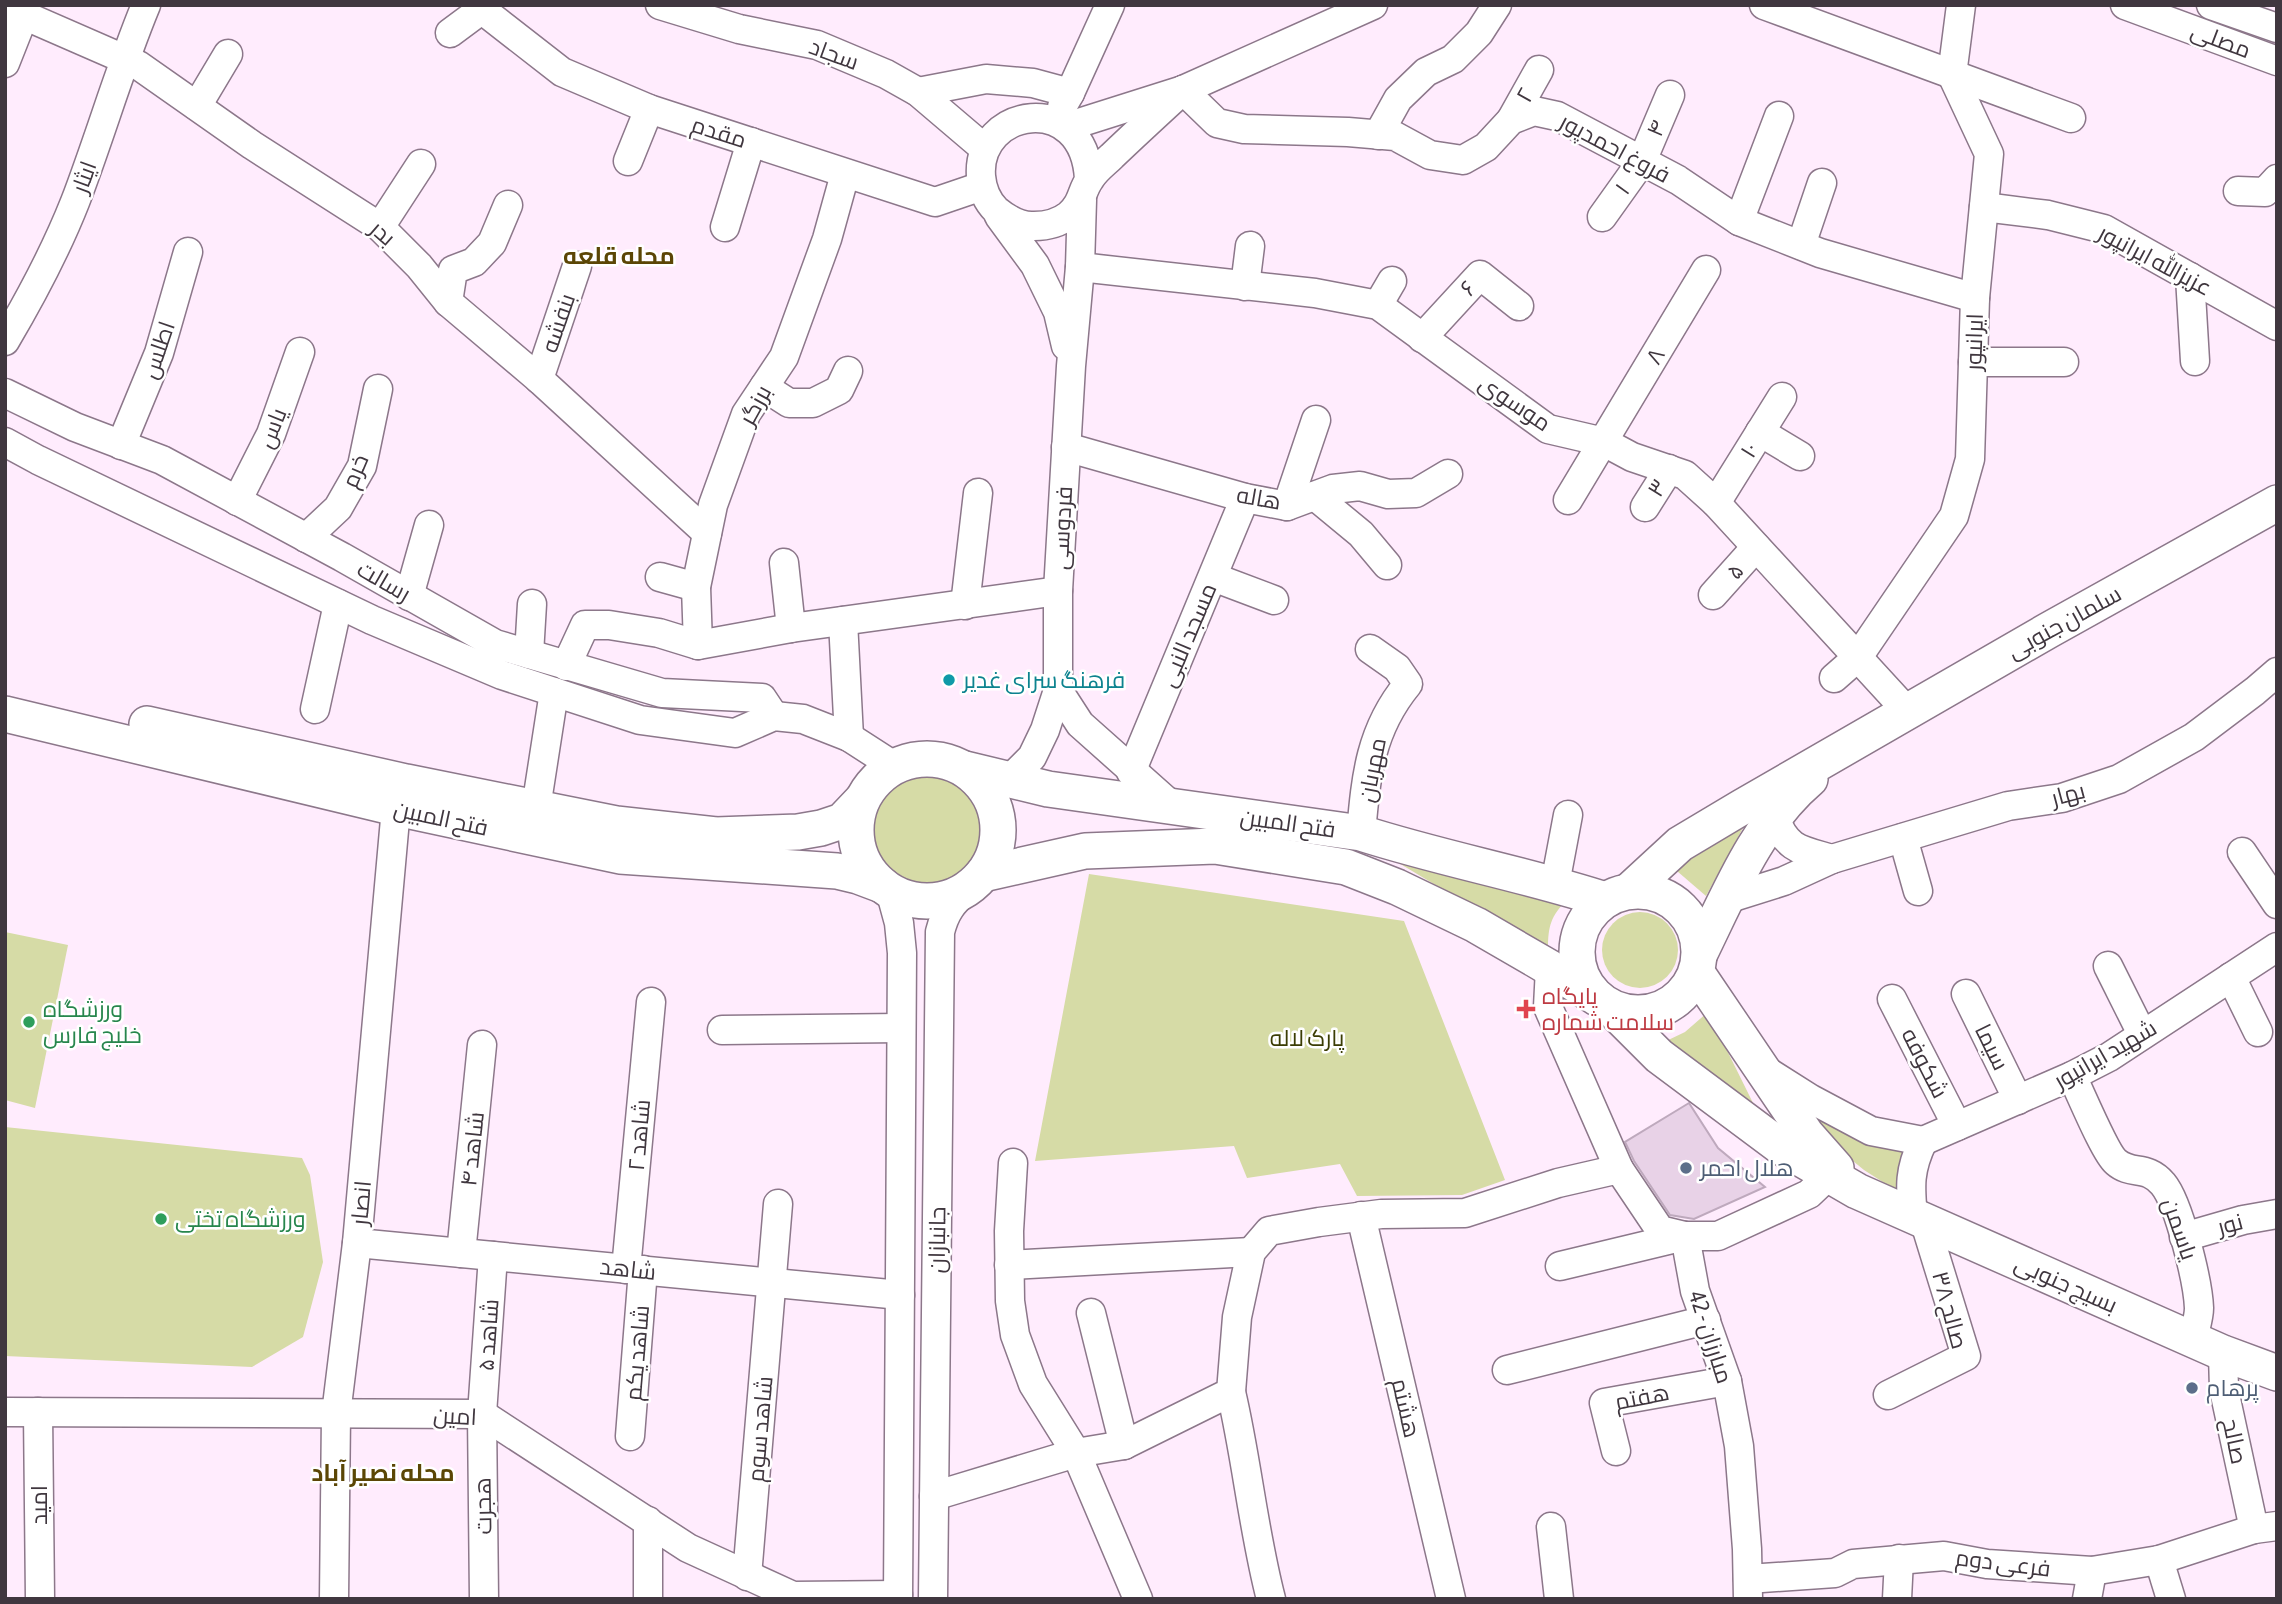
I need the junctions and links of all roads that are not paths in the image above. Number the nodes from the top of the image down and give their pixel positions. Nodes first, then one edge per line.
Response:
1 (146, 5) edge
2 (660, 5) edge
3 (1110, 5) edge
4 (1373, 5) edge
5 (1497, 5) edge
6 (1764, 5) edge
7 (1961, 5) edge
8 (2125, 5) edge
9 (2211, 5) edge
10 (478, 8) edge
11 (15, 11) edge
12 (710, 12) edge
13 (2277, 28) edge
14 (450, 33) dead end
15 (228, 54) dead end
16 (124, 59) junction
17 (2277, 61) edge
18 (5, 62) edge
19 (1539, 71) dead end
20 (1952, 75) junction
21 (1183, 90) junction
22 (918, 92) junction
23 (1070, 93) junction
24 (1670, 95) dead end
25 (197, 106) junction
26 (649, 109) junction
27 (1779, 116) dead end
28 (2071, 118) dead end
29 (1511, 120) junction
30 (1059, 124) junction
31 (1378, 135) junction
32 (751, 142) junction
33 (985, 149) junction
34 (628, 161) dead end
35 (1642, 162) junction
36 (421, 164) dead end
37 (845, 174) junction
38 (2277, 179) edge
39 (1822, 183) dead end
40 (1086, 190) junction
41 (2238, 191) dead end
42 (987, 196) junction
43 (508, 205) dead end
44 (1984, 207) junction
45 (1602, 217) dead end
46 (1739, 221) junction
47 (725, 226) dead end
48 (380, 227) junction
49 (1801, 245) junction
50 (1250, 246) dead end
51 (188, 252) dead end
52 (577, 266) dead end
53 (1080, 267) junction
54 (1706, 270) dead end
55 (2190, 277) junction
56 (1392, 281) dead end
57 (1245, 286) junction
58 (1975, 298) junction
59 (448, 302) junction
60 (1378, 304) junction
61 (1519, 306) dead end
62 (2277, 326) edge
63 (1422, 338) junction
64 (5, 341) edge
65 (300, 352) dead end
66 (2195, 361) dead end
67 (1973, 362) junction
68 (2064, 362) dead end
69 (1071, 366) junction
70 (848, 370) dead end
71 (539, 379) junction
72 (764, 387) junction
73 (378, 389) dead end
74 (5, 393) edge
75 (1782, 397) dead end
76 (1316, 420) dead end
77 (1760, 432) junction
78 (5, 442) edge
79 (1604, 442) junction
80 (121, 445) junction
81 (1066, 447) junction
82 (1800, 456) dead end
83 (1669, 469) junction
84 (1448, 474) dead end
85 (978, 493) dead end
86 (1315, 496) junction
87 (1245, 498) junction
88 (1568, 500) dead end
89 (237, 501) junction
90 (1716, 503) junction
91 (2277, 503) edge
92 (1287, 506) junction
93 (1645, 507) dead end
94 (429, 525) dead end
95 (707, 533) junction
96 (306, 538) junction
97 (1756, 547) junction
98 (784, 564) dead end
99 (1387, 565) dead end
100 (660, 577) dead end
101 (1213, 577) junction
102 (696, 587) junction
103 (1058, 592) junction
104 (1713, 595) dead end
105 (409, 596) junction
106 (1274, 600) dead end
107 (338, 604) junction
108 (532, 604) dead end
109 (965, 605) junction
110 (843, 621) junction
111 (791, 628) junction
112 (698, 645) junction
113 (1370, 649) dead end
114 (528, 654) junction
115 (1858, 657) junction
116 (566, 666) junction
117 (2277, 671) edge
118 (1834, 678) dead end
119 (1058, 690) junction
120 (5, 691) edge
121 (554, 692) junction
122 (315, 709) dead end
123 (1907, 711) junction
124 (5, 715) edge
125 (774, 716) junction
126 (849, 737) junction
127 (1852, 742) junction
128 (894, 766) junction
129 (965, 769) junction
130 (1131, 772) junction
131 (1008, 781) junction
132 (861, 801) junction
133 (1171, 805) junction
134 (397, 808) junction
135 (537, 808) junction
136 (1568, 815) dead end
137 (1775, 818) junction
138 (1361, 833) junction
139 (1903, 838) junction
140 (2242, 852) dead end
141 (1832, 859) junction
142 (975, 882) junction
143 (1555, 884) junction
144 (886, 888) junction
145 (1918, 891) dead end
146 (1617, 895) junction
147 (1727, 899) junction
148 (2277, 904) edge
149 (2277, 947) edge
150 (902, 958) junction
151 (1699, 963) junction
152 (940, 964) junction
153 (2108, 966) dead end
154 (1550, 968) junction
155 (2231, 977) junction
156 (1966, 994) dead end
157 (1892, 999) dead end
158 (651, 1002) dead end
159 (1605, 1003) junction
160 (901, 1028) junction
161 (722, 1030) dead end
162 (2258, 1032) dead end
163 (2143, 1034) junction
164 (482, 1045) dead end
165 (1764, 1070) junction
166 (2072, 1076) junction
167 (2018, 1100) junction
168 (1957, 1126) junction
169 (1923, 1141) junction
170 (1013, 1163) dead end
171 (1619, 1169) junction
172 (1843, 1183) junction
173 (778, 1204) dead end
174 (2277, 1214) edge
175 (1362, 1216) junction
176 (1919, 1220) junction
177 (1685, 1236) junction
178 (2184, 1237) junction
179 (357, 1243) junction
180 (1251, 1252) junction
181 (461, 1253) junction
182 (493, 1256) junction
183 (1009, 1265) junction
184 (1560, 1266) dead end
185 (635, 1269) junction
186 (773, 1283) junction
187 (900, 1295) junction
188 (1091, 1313) dead end
189 (1706, 1320) junction
190 (2208, 1346) junction
191 (1507, 1370) dead end
192 (2277, 1373) edge
193 (1727, 1381) junction
194 (1231, 1392) junction
195 (1888, 1395) dead end
196 (5, 1412) edge
197 (38, 1412) junction
198 (336, 1414) junction
199 (482, 1414) junction
200 (630, 1436) dead end
201 (1124, 1445) junction
202 (1616, 1451) dead end
203 (1076, 1453) junction
204 (934, 1496) junction
205 (648, 1521) junction
206 (1551, 1527) dead end
207 (2265, 1527) edge
208 (1899, 1559) junction
209 (2159, 1560) junction
210 (2092, 1571) junction
211 (747, 1576) junction
212 (1748, 1589) edge
213 (898, 1597) edge
214 (793, 1598) edge
215 (40, 1599) edge
216 (334, 1599) edge
217 (484, 1599) edge
218 (648, 1599) edge
219 (933, 1599) edge
220 (1138, 1599) edge
221 (1271, 1599) edge
222 (1451, 1599) edge
223 (1559, 1599) edge
224 (1898, 1599) edge
225 (2087, 1599) edge
226 (2171, 1599) edge

1 - 16 street, ایثار
2 - 12 street, سجاد
3 - 23 street
4 - 21 street
5 - 31 street
6 - 20 street
7 - 20 street
8 - 17 street, مصلی
9 - 13 street
10 - 14 street
10 - 26 street, مقدم
11 - 16 street, بدر
11 - 18 street
12 - 22 street, سجاد
15 - 25 street
16 - 25 street, بدر
16 - 64 street, ایثار
19 - 29 street, ۲
20 - 28 street
20 - 44 street, ایرانپور
21 - 30 street
21 - 31 street
21 - 40 street
22 - 23 street
22 - 33 street, سجاد
23 - 30 street
24 - 35 street, ۴
25 - 48 street, بدر
26 - 32 street, مقدم
26 - 34 street
27 - 46 street
29 - 31 street
29 - 35 street, فروغ احمدپور
30 - 33 street
30 - 40 street
32 - 37 street, مقدم
32 - 47 street
33 - 42 street
35 - 45 street, ۱
35 - 46 street, فروغ احمدپور
36 - 48 street
37 - 42 street, مقدم
37 - 72 street, برزگر
38 - 41 street
39 - 49 street
40 - 42 street
40 - 53 street, فردوسی
42 - 69 street
43 - 59 street
44 - 55 street, عزیزالله ایرانپور
44 - 58 street, ایرانپور
46 - 49 street, فروغ احمدپور
48 - 59 street, بدر
49 - 58 street, فروغ احمدپور
50 - 57 street
51 - 80 street, اطلس
52 - 71 street, بنفشه
53 - 57 street, موسوی
53 - 69 street, فردوسی
54 - 79 street, ۸
55 - 62 street, عزیزالله ایرانپور
55 - 66 street
56 - 60 street
57 - 60 street, موسوی
58 - 67 street, ایرانپور
59 - 71 street, بدر
60 - 63 street, موسوی
61 - 63 street, ۶
63 - 79 street, موسوی
65 - 89 street, یاس
67 - 68 street
67 - 115 street, ایرانپور
69 - 81 street, فردوسی
70 - 72 street
71 - 95 street, بدر
72 - 95 street, برزگر
73 - 96 street, خرم
74 - 80 street, رسالت
75 - 77 street, ۱۰
76 - 92 street
77 - 82 street
77 - 90 street, ۱۰
78 - 107 street, رسالت
79 - 83 street, موسوی
79 - 88 street
80 - 89 street, رسالت
81 - 87 street, هاله
81 - 103 street, فردوسی
83 - 90 street, موسوی
83 - 93 street, ۳
84 - 86 street, هاله
85 - 109 street
86 - 92 street, هاله
86 - 99 street
87 - 92 street, هاله
87 - 101 street, مسجد النبی
89 - 96 street, رسالت
90 - 97 street, موسوی
91 - 123 main road, سلمان جنوبی
94 - 105 street
95 - 102 street, برزگر
96 - 105 street, رسالت
97 - 104 street, ۵
97 - 115 street, موسوی
98 - 111 street
100 - 102 street
101 - 106 street
101 - 130 street, مسجد النبی
102 - 112 street, برزگر
103 - 109 street
103 - 119 street, فردوسی
105 - 114 street, رسالت
107 - 121 street, رسالت
107 - 122 street
108 - 114 street
109 - 110 street
110 - 111 street
110 - 126 street
111 - 112 street
112 - 116 street
113 - 138 street, مهربان
114 - 116 street, رسالت
115 - 118 street, ایرانپور
115 - 123 street, موسوی
116 - 125 street, رسالت
117 - 139 street, بهار
119 - 130 street
119 - 131 street
120 - 135 main road, فتح المبین
121 - 125 street, رسالت
121 - 135 street
123 - 127 main road, سلمان جنوبی
124 - 134 main road, فتح المبین
125 - 126 street, رسالت
126 - 128 street, رسالت
127 - 137 main road
127 - 146 main road
128 - 129 main road
128 - 132 main road
129 - 131 main road, فتح المبین
129 - 142 main road
130 - 133 street
131 - 133 main road, فتح المبین
132 - 135 main road, فتح المبین
132 - 144 main road
133 - 138 main road, فتح المبین
134 - 144 main road, فتح المبین
134 - 179 street, انصار
136 - 143 street
137 - 141 street
137 - 147 main road
138 - 143 main road, فتح المبین
139 - 141 street, بهار
139 - 145 street
140 - 148 street
141 - 147 street, بهار
142 - 144 main road
142 - 152 street, جانبازان
142 - 154 main road, فتح المبین
143 - 146 main road, فتح المبین
144 - 150 street, جانبازان
146 - 151 main road
146 - 159 main road
147 - 151 main road
149 - 155 street, شهید ایرانپور
150 - 152 street
150 - 160 street, جانبازان
151 - 159 main road
151 - 165 main road
152 - 204 street, جانبازان
153 - 163 street
154 - 159 main road, فتح المبین
154 - 171 street
155 - 162 street
155 - 163 street, شهید ایرانپور
156 - 167 street, سیما
157 - 168 street, شکوفه
158 - 185 street, شاهد ۲
159 - 172 main road, بسیج جنوبی
160 - 161 street
160 - 187 street, جانبازان
163 - 166 street, شهید ایرانپور
164 - 181 street, شاهد ۴
165 - 169 street
165 - 172 main road
166 - 167 street, شهید ایرانپور
166 - 178 street, یاسمن
167 - 168 street, شهید ایرانپور
168 - 169 street, شهید ایرانپور
169 - 176 street
170 - 183 street
171 - 175 street
171 - 177 street
172 - 176 main road, بسیج جنوبی
172 - 177 street
173 - 186 street, شاهد سوم
174 - 178 street, نور
175 - 180 street
175 - 222 street, هشتم
176 - 190 main road, بسیج جنوبی
176 - 195 street, صالح ۳۸
177 - 184 street
177 - 189 street, مبارزان - 42
178 - 190 street, یاسمن
179 - 181 street, شاهد
179 - 198 street, انصار
180 - 183 street
180 - 194 street
181 - 182 street, شاهد
182 - 185 street, شاهد
182 - 199 street, شاهد ۵
183 - 203 street
185 - 186 street, شاهد
185 - 200 street, شاهد یکم
186 - 187 street, شاهد
186 - 211 street, شاهد سوم
187 - 213 street, جانبازان
188 - 201 street
189 - 191 street
189 - 193 street, مبارزان - 42
190 - 192 main road, بسیج جنوبی
190 - 207 street, صالح
193 - 202 street, هفتم
193 - 212 street, مبارزان - 42
194 - 201 street
194 - 221 street
196 - 197 street, امین
197 - 198 street, امین
197 - 215 street, امید
198 - 199 street, امین
198 - 216 street, انصار
199 - 205 street, امین
199 - 217 street, هجرت
201 - 203 street
203 - 204 street
203 - 220 street
204 - 219 street, جانبازان
205 - 211 street, امین
205 - 218 street
206 - 223 street
207 - 209 street, فرعی دوم
208 - 210 street, فرعی دوم
208 - 212 street, فرعی دوم
208 - 224 street
209 - 210 street, فرعی دوم
209 - 226 street
210 - 225 street
211 - 214 street, امین
213 - 214 street, امین

